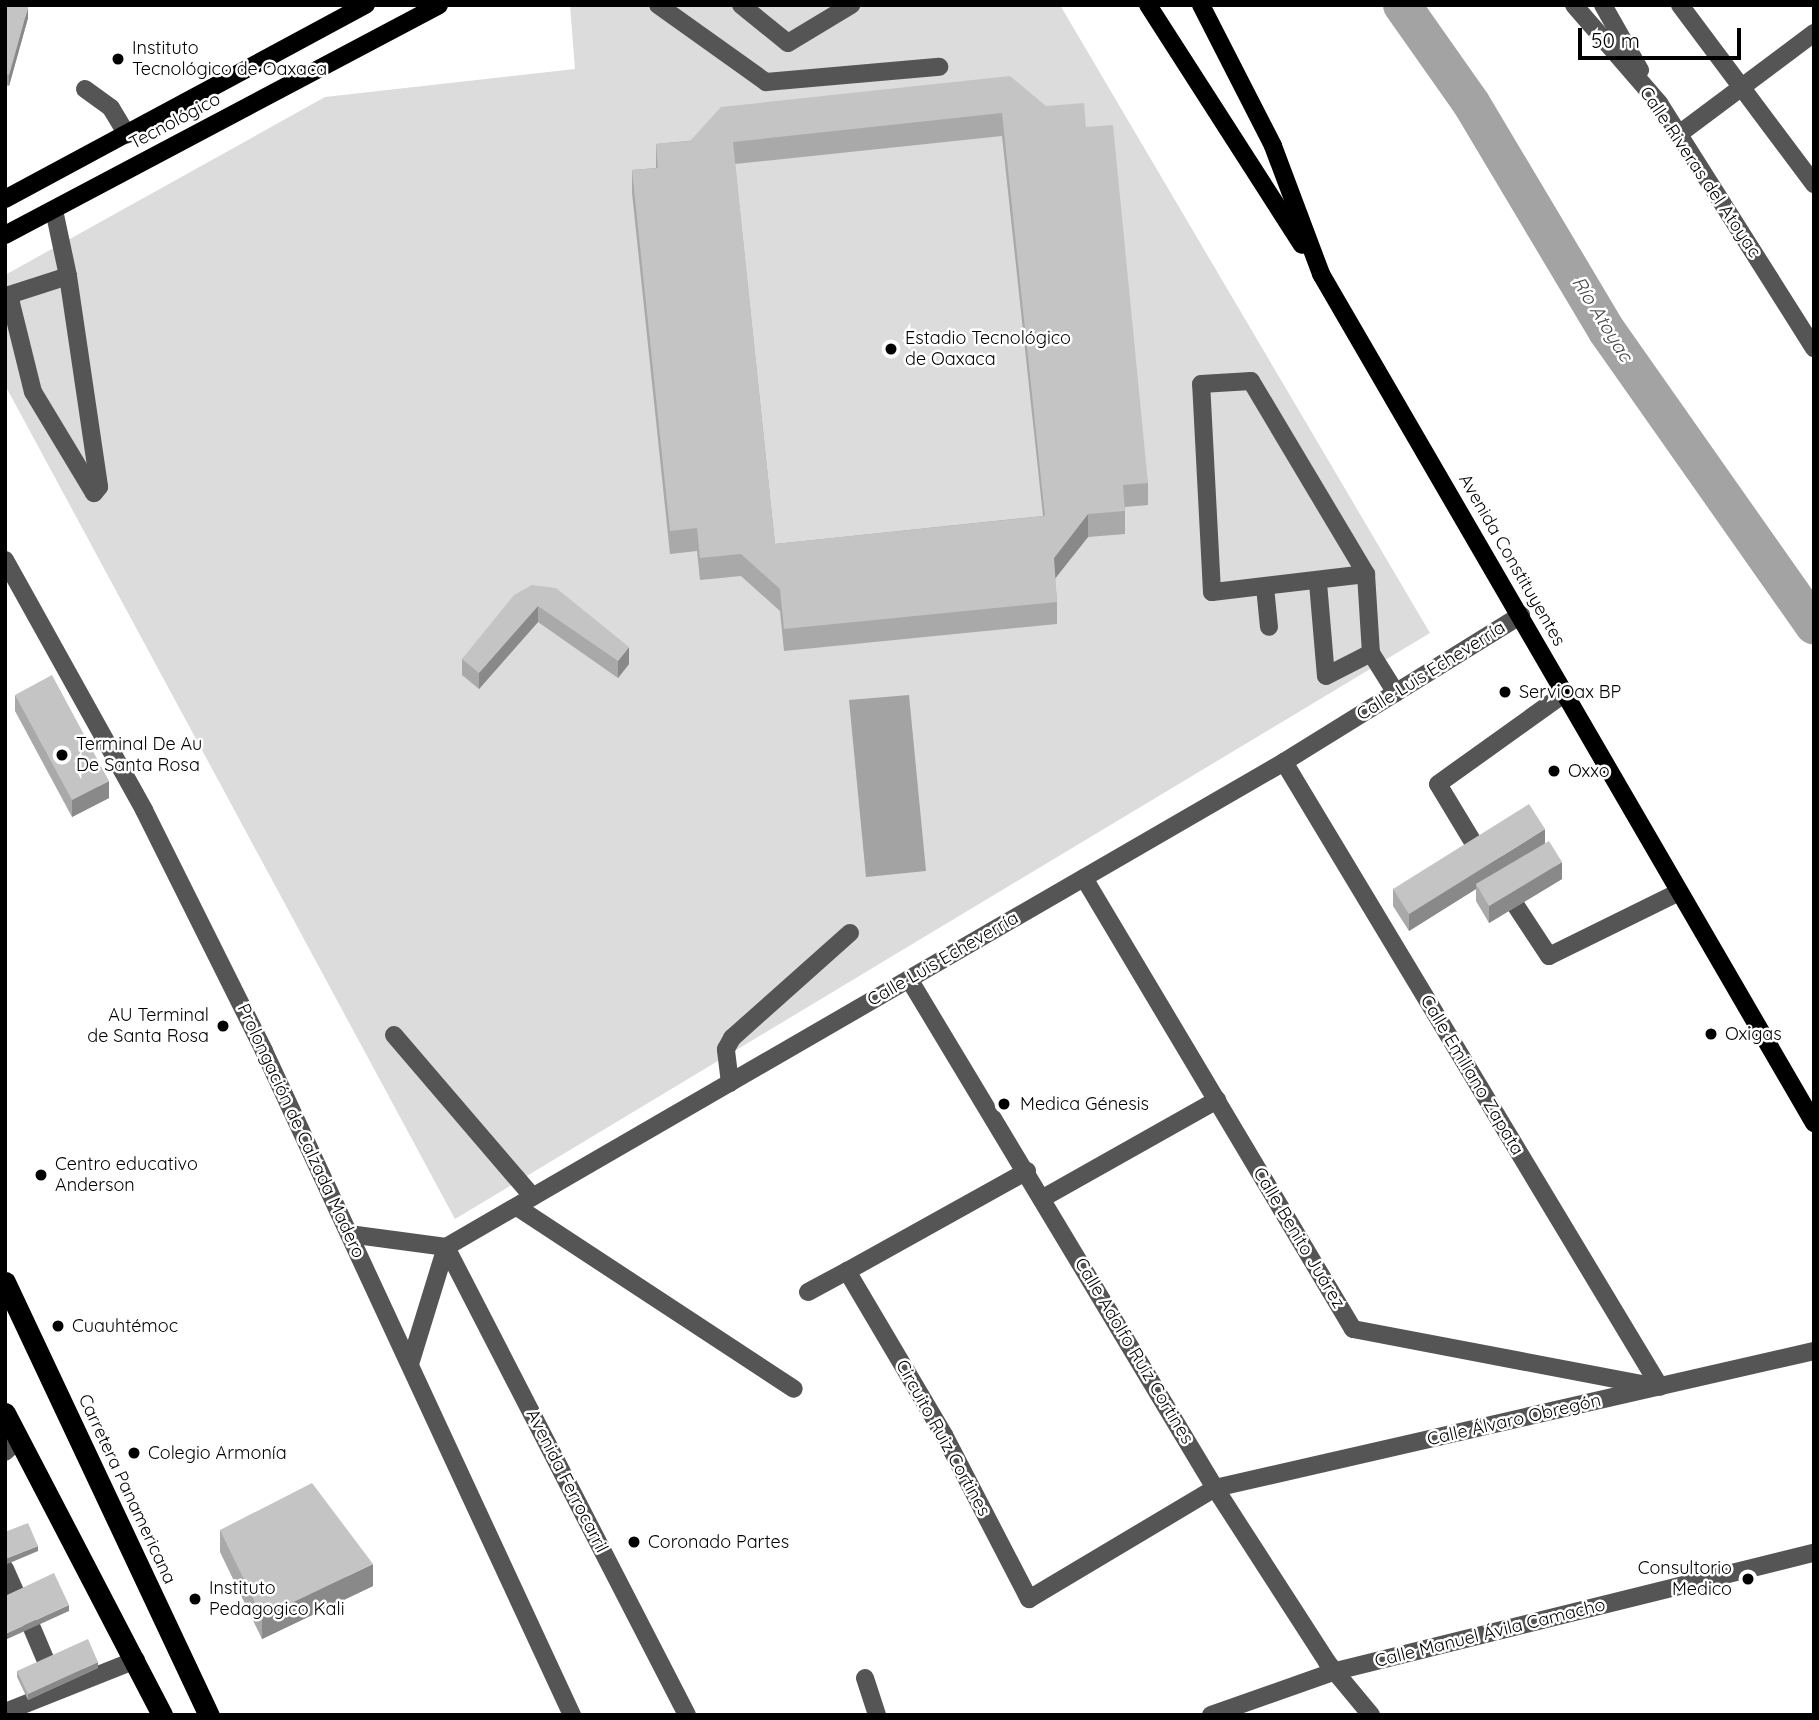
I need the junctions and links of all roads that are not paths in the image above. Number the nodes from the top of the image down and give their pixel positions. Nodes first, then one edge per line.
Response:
1 (366, 5) edge
2 (439, 5) edge
3 (658, 5) edge
4 (741, 5) edge
5 (851, 5) edge
6 (1148, 5) edge
7 (1201, 5) edge
8 (1574, 5) edge
9 (1604, 5) edge
10 (1680, 5) edge
11 (1814, 33) edge
12 (939, 67) dead end
13 (1738, 85) junction
14 (85, 89) dead end
15 (210, 90) junction
16 (1658, 103) junction
17 (226, 118) junction
18 (1679, 134) junction
19 (127, 135) junction
20 (1814, 184) edge
21 (5, 200) edge
22 (54, 210) junction
23 (5, 235) edge
24 (1321, 274) junction
25 (68, 276) junction
26 (1814, 348) edge
27 (5, 560) edge
28 (1366, 574) junction
29 (1318, 583) junction
30 (1265, 587) junction
31 (1521, 615) junction
32 (1269, 626) dead end
33 (1371, 653) junction
34 (1396, 693) junction
35 (1564, 693) junction
36 (1284, 762) junction
37 (1479, 852) edge
38 (1084, 878) junction
39 (1677, 893) junction
40 (1516, 906) edge
41 (850, 933) dead end
42 (909, 979) junction
43 (394, 1035) dead end
44 (730, 1083) junction
45 (1217, 1100) junction
46 (1814, 1123) edge
47 (1027, 1171) junction
48 (533, 1197) junction
49 (1043, 1198) junction
50 (517, 1207) junction
51 (349, 1234) junction
52 (446, 1247) junction
53 (847, 1271) junction
54 (5, 1282) edge
55 (808, 1292) dead end
56 (1814, 1351) edge
57 (410, 1364) junction
58 (1660, 1387) junction
59 (794, 1390) dead end
60 (5, 1413) edge
61 (12, 1446) edge
62 (1215, 1488) junction
63 (1814, 1553) edge
64 (5, 1569) edge
65 (17, 1596) edge
66 (32, 1628) edge
67 (136, 1660) junction
68 (47, 1663) edge
69 (1336, 1671) junction
70 (865, 1678) dead end
71 (5, 1712) edge
72 (162, 1715) edge
73 (209, 1715) edge
74 (572, 1715) edge
75 (687, 1715) edge
76 (877, 1715) edge
77 (1211, 1715) edge
78 (1371, 1715) edge

1 - 15 main road, Tecnológico
2 - 17 main road, Tecnológico
3 - 12 street
4 - 5 street
6 - 24 main road
7 - 24 main road, Avenida Constituyentes
8 - 16 street, Calle Riveras del Atoyac
9 - 16 street
10 - 13 street
11 - 13 street
13 - 18 street
13 - 20 street
14 - 19 street
15 - 17 main road
15 - 19 main road, Tecnológico
16 - 18 street, Calle Riveras del Atoyac
17 - 22 main road, Tecnológico
18 - 26 street, Calle Riveras del Atoyac
19 - 21 main road, Tecnológico
22 - 23 main road, Tecnológico
22 - 25 street
24 - 31 main road, Avenida Constituyentes
25 - 25 street
27 - 51 street, Prolongación de Calzada Madero
28 - 29 street
28 - 30 street
28 - 33 street
29 - 30 street
29 - 33 street
30 - 32 street
31 - 34 street, Calle Luis Echeverría
31 - 35 main road, Avenida Constituyentes
33 - 34 street
34 - 36 street, Calle Luis Echeverría
35 - 37 street
35 - 39 main road, Avenida Constituyentes
36 - 38 street, Calle Luis Echeverría
36 - 58 street, Calle Emiliano Zapata
38 - 42 street, Calle Luis Echeverría
38 - 45 street, Calle Benito Juárez
39 - 40 street
39 - 46 main road, Avenida Constituyentes
41 - 44 street
42 - 44 street, Calle Luis Echeverría
42 - 47 street, Calle Adolfo Ruíz Cortines
43 - 48 street
44 - 48 street, Calle Luis Echeverría
45 - 49 street
45 - 58 street, Calle Benito Juárez
47 - 49 street, Calle Adolfo Ruíz Cortines
47 - 53 street
48 - 50 street, Calle Luis Echeverría
49 - 62 street, Calle Adolfo Ruíz Cortines
50 - 52 street, Calle Luis Echeverría
50 - 59 street
51 - 52 street
51 - 57 street, Prolongación de Calzada Madero
52 - 57 street
52 - 75 street, Avenida Ferrocarril
53 - 55 street
53 - 62 street, Circuito Ruiz Cortines
54 - 73 highway, Carretera Panamericana
56 - 58 street, Calle Álvaro Obregón
57 - 74 street, Prolongación de Calzada Madero
58 - 62 street, Calle Álvaro Obregón
60 - 61 highway
61 - 67 highway
62 - 69 street, Calle Adolfo Ruíz Cortines
63 - 69 street, Calle Manuel Ávila Camacho
64 - 65 street
66 - 68 street
67 - 71 street
67 - 72 highway
69 - 77 street, Calle Manuel Ávila Camacho
69 - 78 street, Calle Adolfo Ruíz Cortines
70 - 76 street

